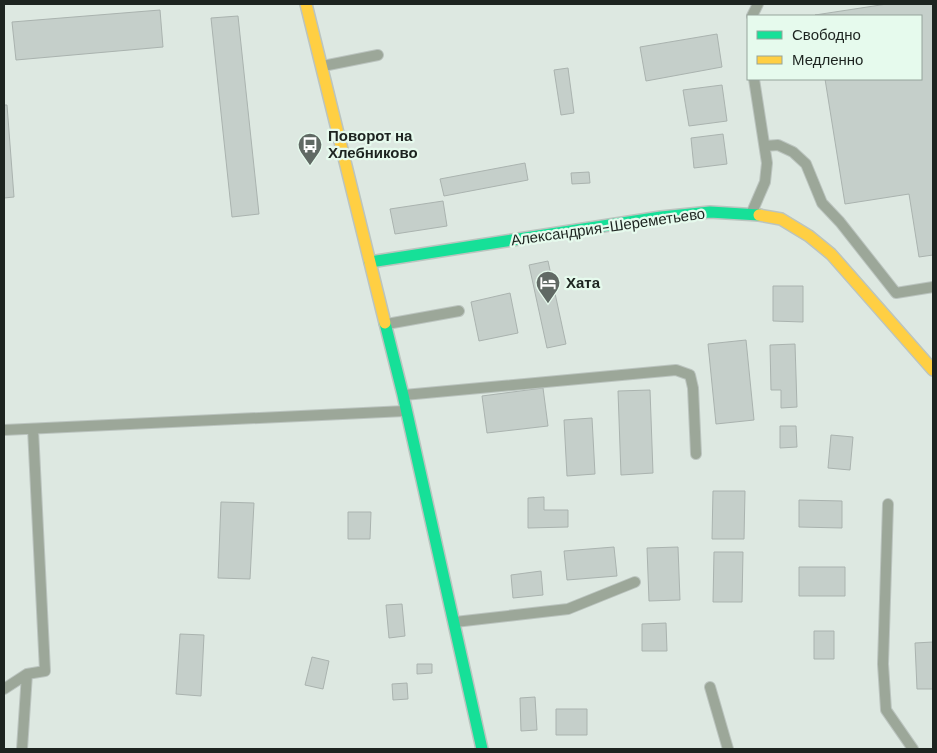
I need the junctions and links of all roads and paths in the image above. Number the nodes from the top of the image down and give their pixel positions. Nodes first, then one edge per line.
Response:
1 (306, 4) edge
2 (378, 55) dead end
3 (322, 66) junction
4 (754, 80) edge
5 (765, 146) junction
6 (752, 213) junction
7 (370, 262) junction
8 (933, 287) edge
9 (460, 311) dead end
10 (386, 324) junction
11 (933, 370) edge
12 (403, 395) junction
13 (407, 411) junction
14 (33, 429) junction
15 (4, 430) edge
16 (696, 454) dead end
17 (888, 504) dead end
18 (634, 582) dead end
19 (454, 622) junction
20 (27, 674) junction
21 (710, 686) dead end
22 (4, 689) edge
23 (22, 749) edge
24 (482, 749) edge
25 (728, 749) edge
26 (913, 749) edge

1 - 3 main road
2 - 3 lane
3 - 7 main road
4 - 5 lane
5 - 6 lane
5 - 8 lane
6 - 7 main road, Александрия-Шереметьево
6 - 11 main road, Александрия-Шереметьево
7 - 10 main road
9 - 10 lane
10 - 12 main road
12 - 13 main road
12 - 16 lane
13 - 14 lane
13 - 19 main road
14 - 15 lane
14 - 20 lane
17 - 26 lane
18 - 19 lane
19 - 24 main road
20 - 22 lane
20 - 23 lane
21 - 25 lane

